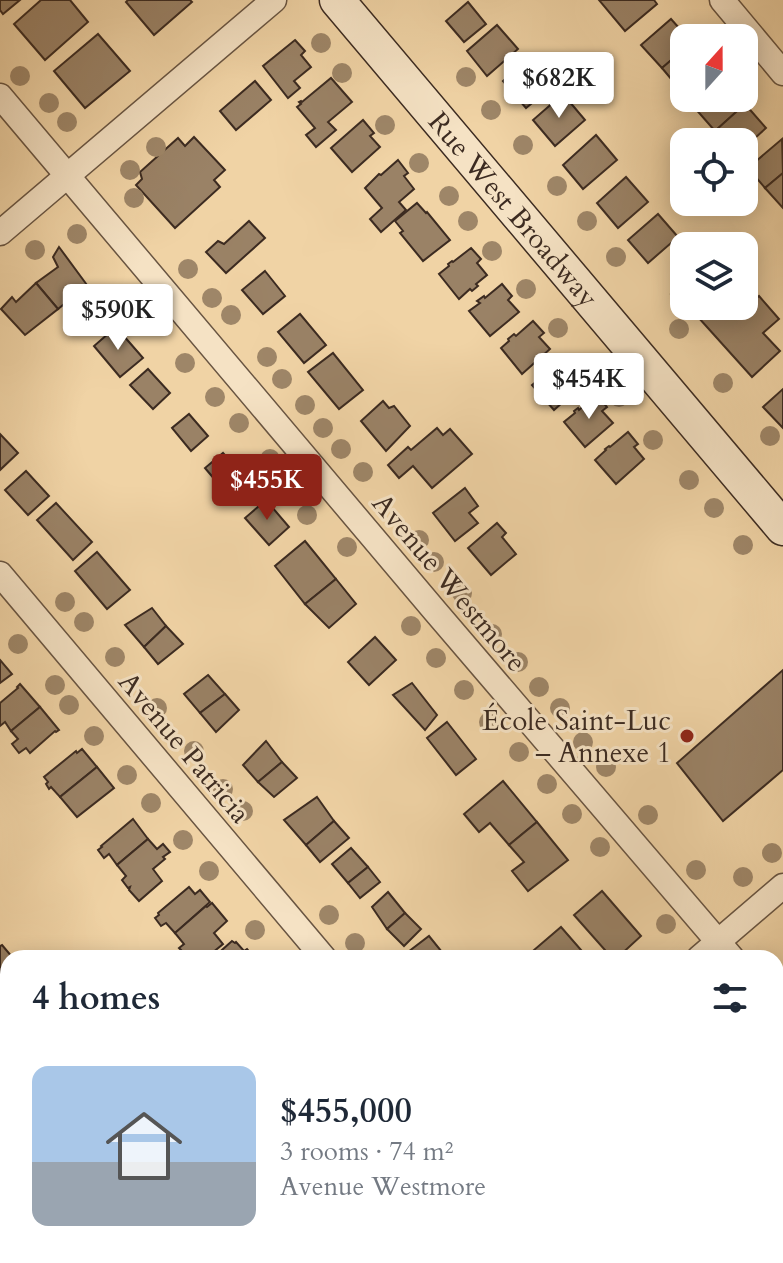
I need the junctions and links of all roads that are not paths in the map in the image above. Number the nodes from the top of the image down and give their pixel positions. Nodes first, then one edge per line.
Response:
1 (274, 0) edge
2 (337, 0) edge
3 (722, 0) edge
4 (783, 73) edge
5 (0, 96) edge
6 (67, 176) junction
7 (0, 233) edge
8 (783, 528) edge
9 (0, 574) edge
10 (783, 886) edge
11 (317, 950) edge
12 (725, 950) edge

1 - 6 street
2 - 8 street, Rue West Broadway
3 - 4 street
5 - 6 street, Avenue Westmore
6 - 7 street
6 - 12 street, Avenue Westmore
9 - 11 street, Avenue Patricia
10 - 12 street

